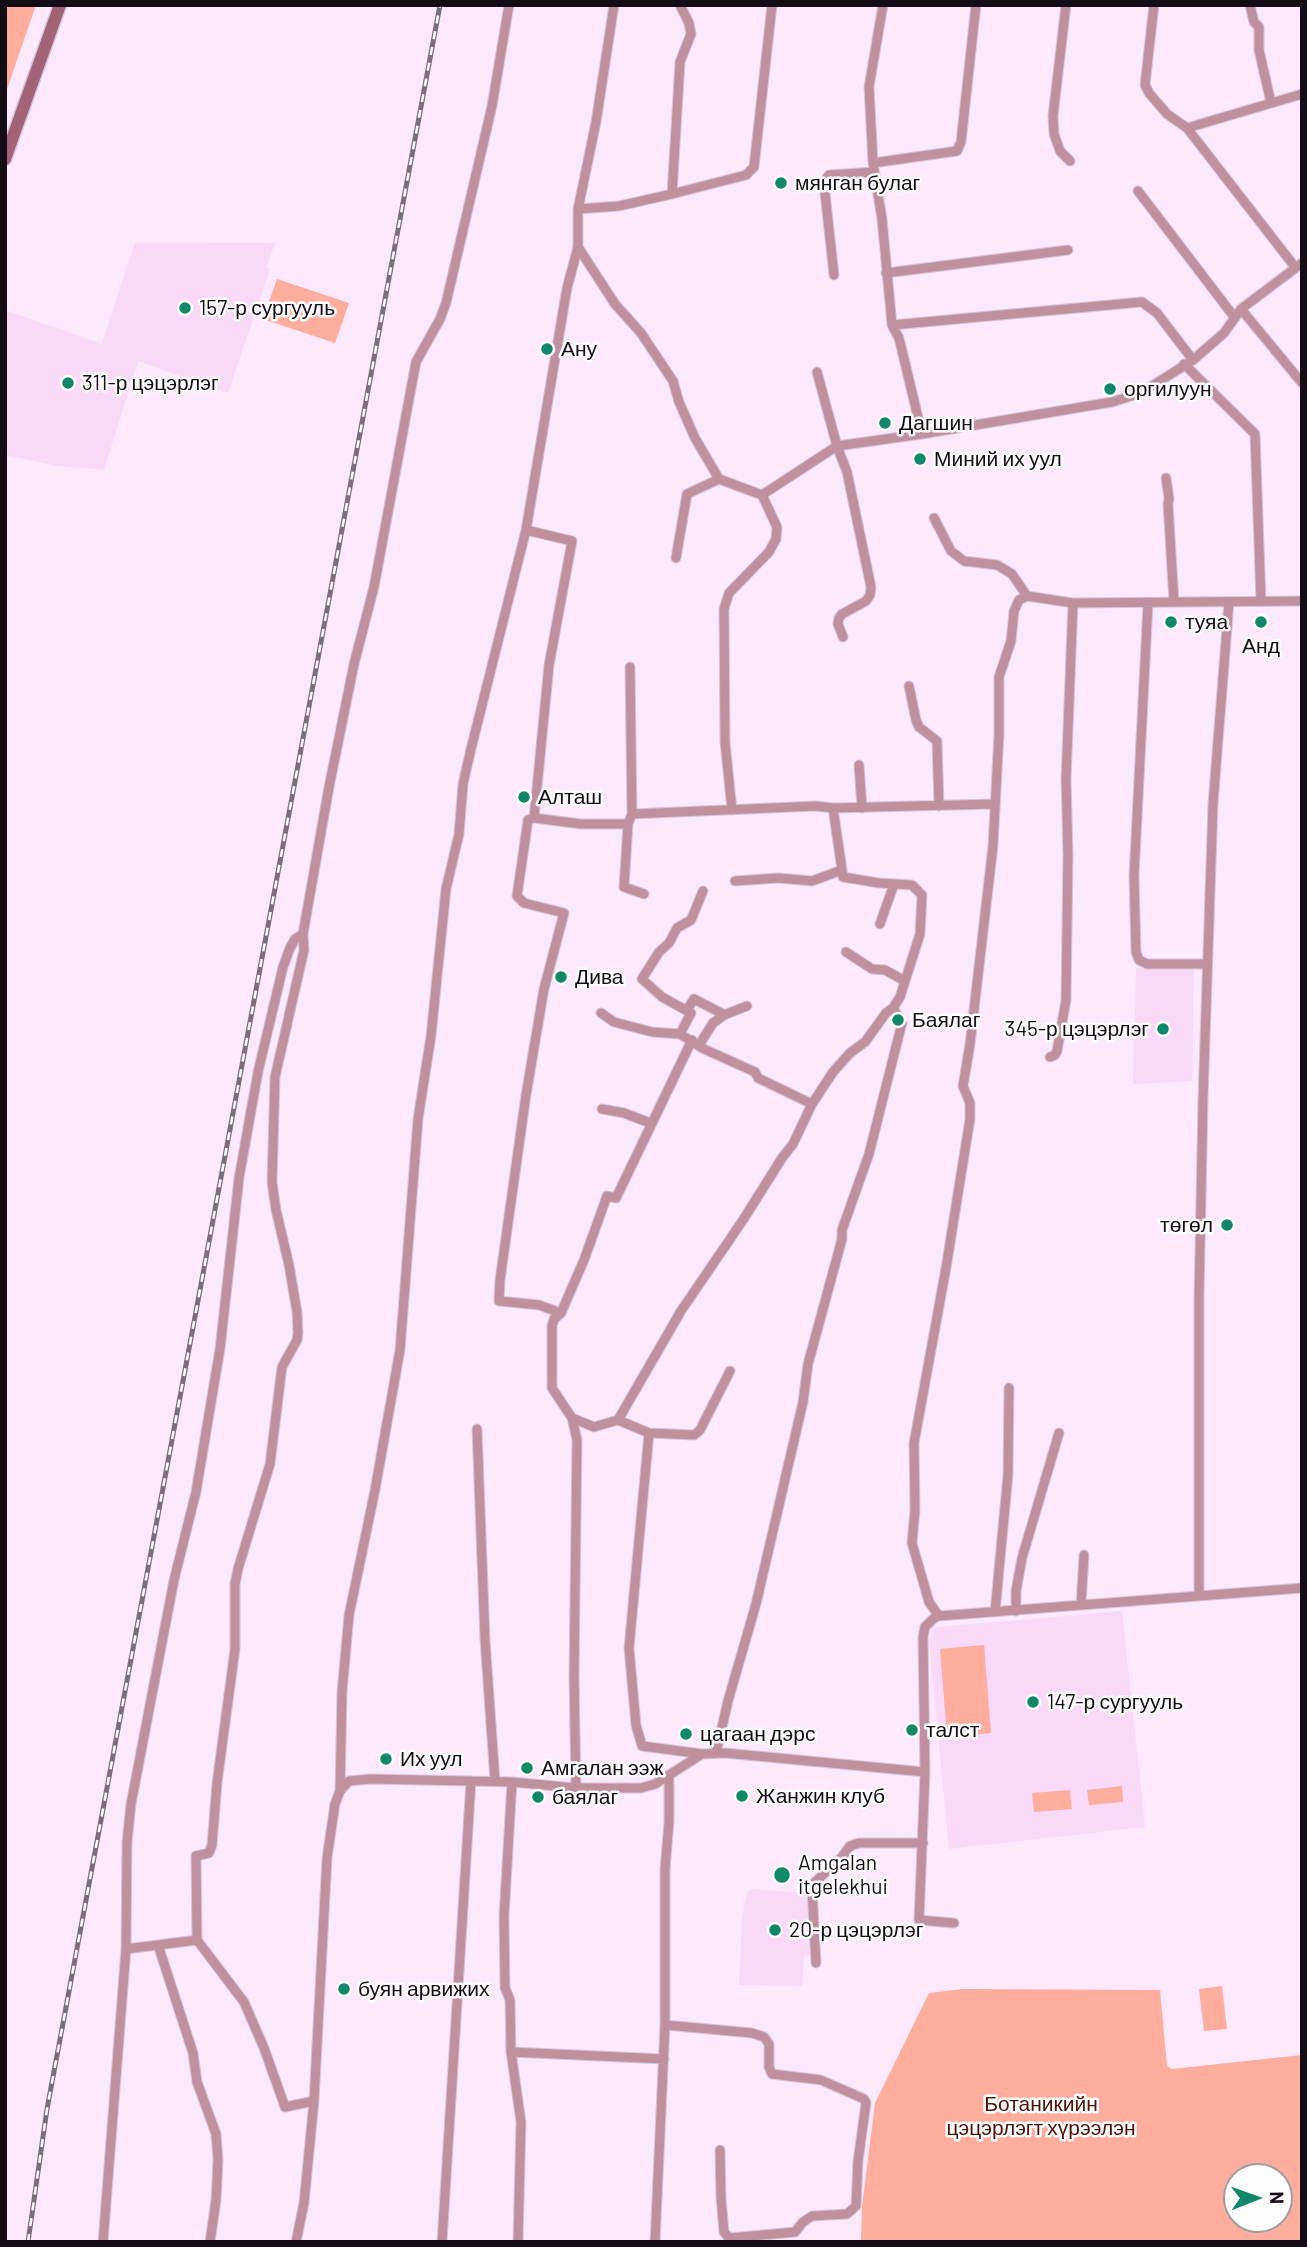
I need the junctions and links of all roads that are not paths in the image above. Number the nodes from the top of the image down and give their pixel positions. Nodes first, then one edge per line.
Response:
1 (60, 5) edge
2 (509, 5) edge
3 (614, 5) edge
4 (680, 5) edge
5 (772, 5) edge
6 (883, 5) edge
7 (976, 5) edge
8 (1066, 5) edge
9 (1154, 5) edge
10 (1250, 5) edge
11 (1302, 94) edge
12 (1271, 103) junction
13 (1187, 128) junction
14 (5, 159) edge
15 (1070, 161) dead end
16 (874, 168) junction
17 (1138, 191) dead end
18 (672, 194) junction
19 (578, 209) junction
20 (579, 247) junction
21 (1068, 250) dead end
22 (1298, 265) edge
23 (886, 273) junction
24 (834, 275) dead end
25 (1241, 309) junction
26 (1235, 318) junction
27 (892, 326) junction
28 (1189, 362) junction
29 (817, 372) dead end
30 (1302, 383) edge
31 (922, 434) junction
32 (837, 446) junction
33 (1166, 478) dead end
34 (719, 479) junction
35 (762, 495) junction
36 (934, 518) dead end
37 (526, 530) junction
38 (676, 558) dead end
39 (1027, 596) junction
40 (1261, 601) junction
41 (1302, 601) edge
42 (1174, 602) junction
43 (1229, 602) junction
44 (1073, 603) junction
45 (1148, 604) junction
46 (843, 637) dead end
47 (630, 667) dead end
48 (909, 686) dead end
49 (859, 765) dead end
50 (995, 804) junction
51 (939, 806) junction
52 (833, 808) junction
53 (862, 808) junction
54 (732, 810) junction
55 (632, 814) junction
56 (534, 818) junction
57 (628, 824) junction
58 (842, 870) junction
59 (735, 881) dead end
60 (894, 884) junction
61 (703, 891) dead end
62 (643, 894) dead end
63 (880, 923) dead end
64 (303, 933) junction
65 (846, 952) dead end
66 (1208, 964) junction
67 (905, 981) junction
68 (747, 1006) dead end
69 (893, 1008) junction
70 (687, 1010) junction
71 (601, 1013) dead end
72 (725, 1015) junction
73 (680, 1034) junction
74 (695, 1043) junction
75 (1050, 1058) dead end
76 (812, 1104) junction
77 (602, 1109) dead end
78 (650, 1123) junction
79 (561, 1313) junction
80 (730, 1371) dead end
81 (1009, 1388) dead end
82 (572, 1418) junction
83 (618, 1420) junction
84 (477, 1430) dead end
85 (649, 1433) junction
86 (1059, 1433) dead end
87 (1084, 1555) dead end
88 (1302, 1588) edge
89 (1199, 1596) junction
90 (1081, 1605) junction
91 (1016, 1611) junction
92 (995, 1612) junction
93 (939, 1616) junction
94 (702, 1754) junction
95 (716, 1754) junction
96 (925, 1772) junction
97 (669, 1774) junction
98 (471, 1781) junction
99 (495, 1782) junction
100 (512, 1782) junction
101 (576, 1788) junction
102 (340, 1791) junction
103 (923, 1843) junction
104 (954, 1923) dead end
105 (197, 1940) junction
106 (158, 1945) junction
107 (126, 1949) junction
108 (816, 1962) dead end
109 (665, 2025) junction
110 (511, 2052) junction
111 (664, 2059) junction
112 (314, 2101) junction
113 (720, 2150) dead end
114 (103, 2242) edge
115 (210, 2242) edge
116 (296, 2242) edge
117 (442, 2242) edge
118 (518, 2242) edge
119 (655, 2242) edge

1 - 14 main road
2 - 64 street
3 - 19 street
4 - 18 street
5 - 18 street
6 - 16 street
7 - 16 street
8 - 15 street
9 - 13 street
10 - 12 street
11 - 12 street
12 - 13 street
13 - 22 street
16 - 23 street
16 - 24 street
17 - 26 street
18 - 19 street
19 - 20 street
20 - 34 street
20 - 37 street
21 - 23 street
22 - 25 street
23 - 27 street
25 - 26 street
25 - 30 street
26 - 28 street
27 - 28 street
27 - 31 street
28 - 31 street
28 - 40 street
29 - 32 street
31 - 32 street
32 - 35 street
32 - 46 street
33 - 42 street
34 - 35 street
34 - 38 street
35 - 54 street
36 - 39 street
37 - 56 street
37 - 102 street
39 - 44 street
39 - 50 street
40 - 41 street
40 - 43 street
42 - 43 street
42 - 45 street
43 - 66 street
44 - 45 street
44 - 75 street
45 - 66 street
47 - 55 street
48 - 51 street
49 - 53 street
50 - 51 street
50 - 93 street
51 - 53 street
52 - 53 street
52 - 54 street
52 - 58 street
54 - 55 street
55 - 57 street
56 - 57 street
56 - 79 street
57 - 62 street
58 - 59 street
58 - 60 street
60 - 63 street
60 - 67 street
61 - 70 street
64 - 105 street
64 - 107 street
65 - 67 street
66 - 89 street
67 - 69 street
68 - 72 street
69 - 76 street
69 - 95 street
70 - 72 street
70 - 73 street
71 - 73 street
72 - 74 street
73 - 74 street
74 - 76 street
74 - 78 street
76 - 83 street
77 - 78 street
78 - 79 street
79 - 82 street
80 - 85 street
81 - 92 street
82 - 83 street
82 - 101 street
83 - 85 street
84 - 99 street
85 - 94 street
86 - 91 street
87 - 90 street
88 - 89 street
89 - 90 street
90 - 91 street
91 - 92 street
92 - 93 street
93 - 96 street
94 - 95 street
94 - 97 street
95 - 96 street
96 - 103 street
97 - 101 street
97 - 109 street
98 - 99 street
98 - 102 street
98 - 117 street
99 - 100 street
100 - 101 street
100 - 110 street
102 - 112 street
103 - 104 street
103 - 108 street
105 - 106 street
105 - 112 street
106 - 107 street
106 - 115 street
107 - 114 street
109 - 111 street
109 - 113 street
110 - 111 street
110 - 118 street
111 - 119 street
112 - 116 street

